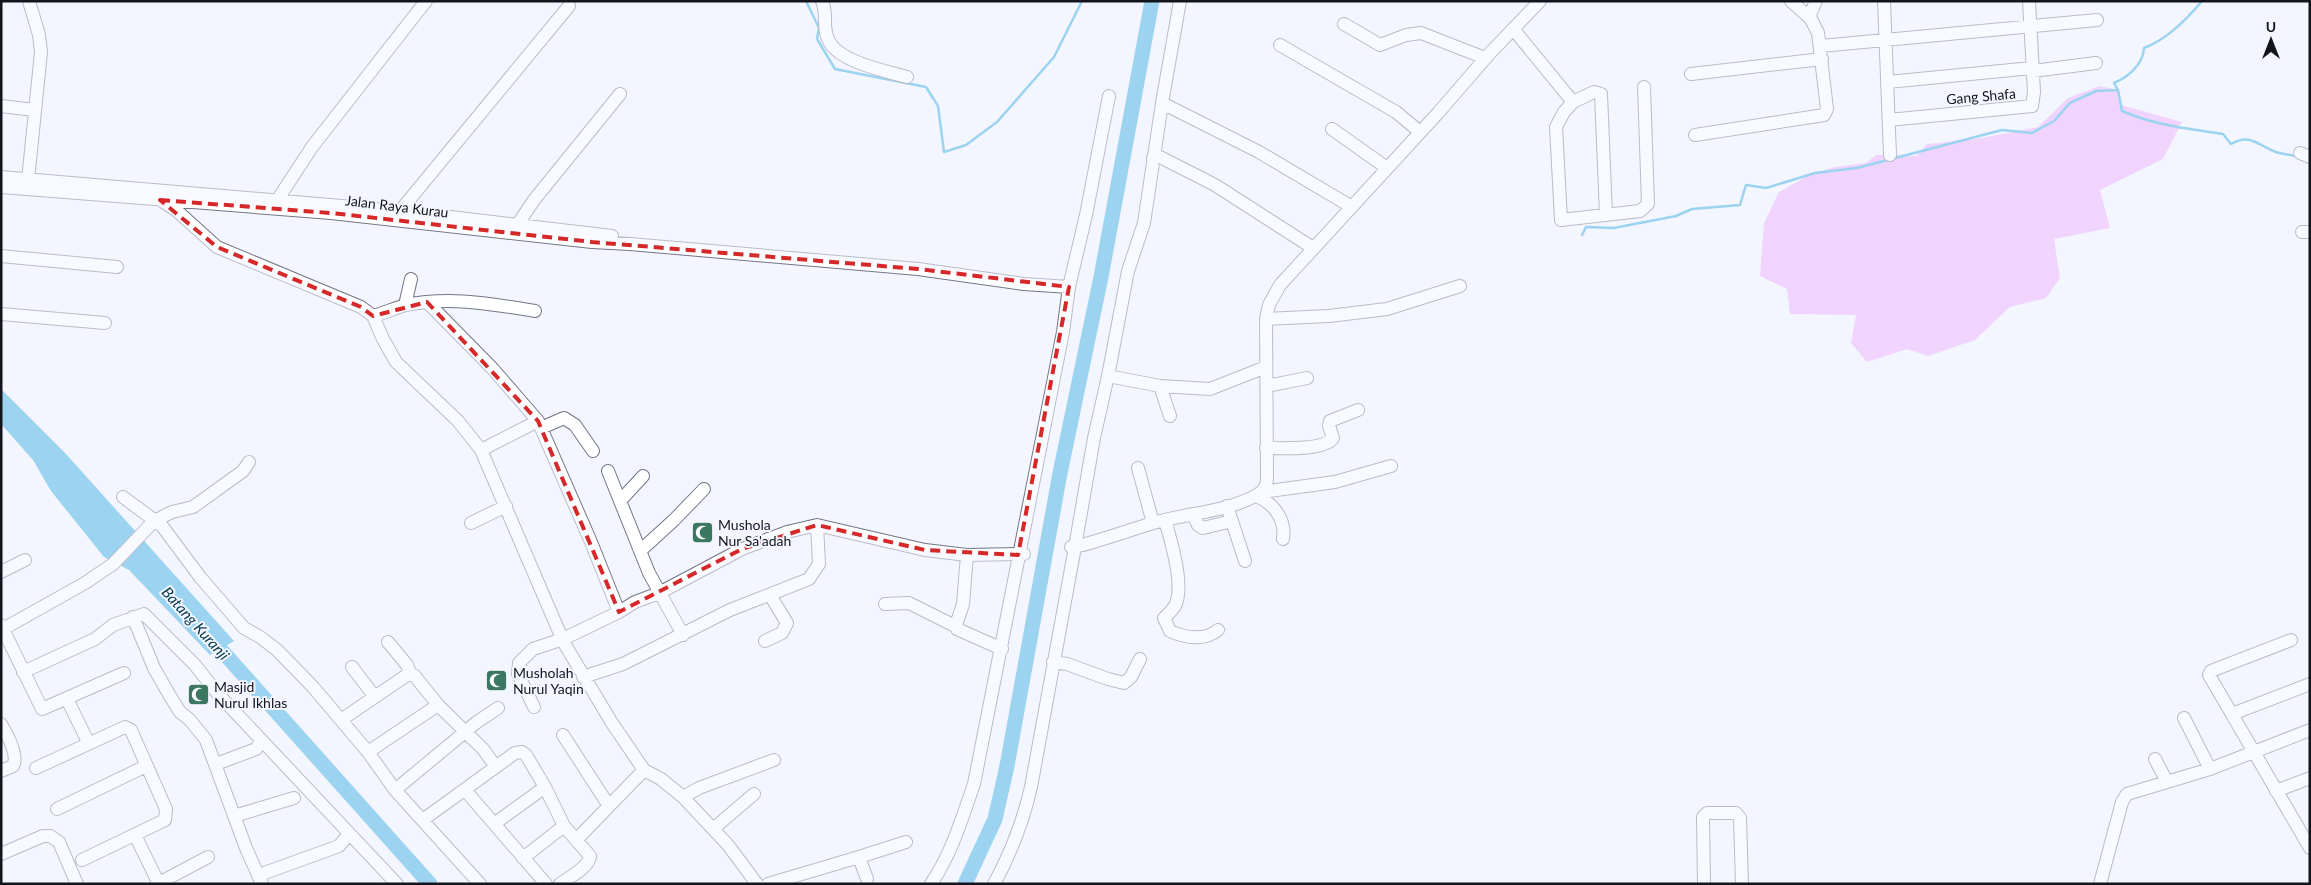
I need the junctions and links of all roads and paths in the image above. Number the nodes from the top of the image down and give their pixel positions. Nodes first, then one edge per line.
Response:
1 (29, 1) edge
2 (426, 1) edge
3 (822, 1) edge
4 (1180, 1) edge
5 (1540, 1) edge
6 (1791, 1) edge
7 (1816, 1) edge
8 (1884, 1) edge
9 (2029, 1) edge
10 (569, 6) dead end
11 (1809, 17) junction
12 (2097, 20) dead end
13 (1344, 24) dead end
14 (2030, 25) junction
15 (1514, 30) junction
16 (1886, 41) junction
17 (1280, 46) dead end
18 (1820, 46) junction
19 (1485, 58) junction
20 (1822, 59) junction
21 (2096, 63) dead end
22 (2033, 70) junction
23 (1691, 74) dead end
24 (908, 78) dead end
25 (1888, 82) junction
26 (1644, 87) dead end
27 (620, 94) dead end
28 (1109, 96) dead end
29 (1573, 102) junction
30 (1162, 103) junction
31 (1, 106) edge
32 (34, 110) junction
33 (1889, 120) junction
34 (1332, 129) dead end
35 (1420, 132) junction
36 (1695, 134) dead end
37 (1890, 155) dead end
38 (1154, 158) junction
39 (1387, 168) junction
40 (1, 177) edge
41 (28, 180) junction
42 (1, 186) edge
43 (160, 200) junction
44 (278, 200) junction
45 (1352, 207) junction
46 (400, 211) junction
47 (1606, 215) junction
48 (518, 224) junction
49 (630, 244) junction
50 (1313, 248) junction
51 (1, 256) edge
52 (117, 267) dead end
53 (411, 279) dead end
54 (1460, 286) dead end
55 (1069, 287) junction
56 (427, 302) junction
57 (405, 305) junction
58 (535, 311) dead end
59 (1, 314) edge
60 (373, 316) junction
61 (1266, 319) junction
62 (105, 323) dead end
63 (1266, 367) junction
64 (1108, 376) junction
65 (1307, 378) dead end
66 (1160, 386) junction
67 (1267, 386) junction
68 (1358, 410) dead end
69 (1170, 416) dead end
70 (539, 425) junction
71 (1266, 448) junction
72 (481, 450) junction
73 (593, 451) dead end
74 (249, 462) dead end
75 (1391, 466) dead end
76 (1138, 468) dead end
77 (608, 472) dead end
78 (643, 476) dead end
79 (704, 489) dead end
80 (1259, 494) junction
81 (122, 497) dead end
82 (620, 501) junction
83 (506, 506) junction
84 (1228, 506) junction
85 (1193, 514) junction
86 (1232, 521) junction
87 (152, 522) junction
88 (1159, 522) junction
89 (471, 523) dead end
90 (817, 525) junction
91 (1282, 539) dead end
92 (1073, 547) junction
93 (640, 551) junction
94 (967, 555) junction
95 (1021, 555) junction
96 (25, 560) dead end
97 (1245, 561) dead end
98 (1, 572) edge
99 (659, 593) junction
100 (770, 595) junction
101 (885, 604) dead end
102 (619, 612) junction
103 (133, 616) junction
104 (2, 627) edge
105 (957, 627) junction
106 (1218, 630) dead end
107 (683, 636) junction
108 (563, 639) junction
109 (2291, 640) dead end
110 (765, 641) dead end
111 (388, 642) dead end
112 (1002, 649) junction
113 (1140, 659) dead end
114 (1053, 662) junction
115 (352, 667) dead end
116 (23, 672) junction
117 (124, 673) dead end
118 (411, 675) junction
119 (583, 677) junction
120 (2310, 684) edge
121 (375, 697) junction
122 (67, 699) junction
123 (438, 705) junction
124 (534, 707) dead end
125 (498, 708) dead end
126 (2232, 714) junction
127 (2184, 718) dead end
128 (341, 720) junction
129 (1, 724) edge
130 (2310, 730) edge
131 (467, 731) junction
132 (563, 735) dead end
133 (262, 740) junction
134 (88, 742) junction
135 (368, 752) junction
136 (2253, 752) junction
137 (774, 760) dead end
138 (2155, 760) dead end
139 (216, 764) junction
140 (146, 766) junction
141 (496, 767) junction
142 (36, 768) dead end
143 (2210, 769) junction
144 (644, 770) junction
145 (1, 772) edge
146 (2310, 778) edge
147 (2167, 782) junction
148 (545, 787) junction
149 (395, 790) junction
150 (465, 790) junction
151 (2276, 791) junction
152 (754, 794) dead end
153 (294, 798) dead end
154 (683, 798) junction
155 (609, 806) junction
156 (57, 809) dead end
157 (234, 816) junction
158 (424, 819) junction
159 (494, 824) junction
160 (564, 826) junction
161 (713, 829) junction
162 (2306, 832) edge
163 (350, 834) junction
164 (135, 835) junction
165 (577, 839) junction
166 (906, 842) dead end
167 (2310, 848) edge
168 (1, 854) edge
169 (208, 857) dead end
170 (859, 857) junction
171 (523, 858) junction
172 (82, 860) dead end
173 (866, 879) dead end
174 (260, 880) edge
175 (77, 884) edge
176 (158, 884) edge
177 (397, 884) edge
178 (480, 884) edge
179 (546, 884) edge
180 (560, 884) edge
181 (757, 884) edge
182 (768, 884) edge
183 (931, 884) edge
184 (994, 884) edge
185 (1704, 884) edge
186 (1742, 884) edge
187 (2100, 884) edge

1 - 32 street
2 - 44 street
3 - 24 street
4 - 30 street
5 - 15 street
6 - 11 street
7 - 11 street
8 - 16 street
9 - 14 street, Gang Shafa
10 - 46 street
11 - 18 street
12 - 14 street
13 - 19 street
14 - 16 street
14 - 22 street, Gang Shafa
15 - 19 street
15 - 29 street
16 - 18 street
16 - 25 street
17 - 35 street
18 - 20 street
19 - 35 street
20 - 23 street
20 - 36 street
21 - 22 street
22 - 25 street
22 - 33 street, Gang Shafa
25 - 33 street
26 - 47 street
27 - 48 street
28 - 55 street
29 - 47 street
29 - 47 street
30 - 38 street
30 - 45 street
31 - 32 street
32 - 41 street
33 - 37 street
34 - 39 street
35 - 39 street
38 - 50 street
38 - 64 street
39 - 45 street
40 - 41 street
41 - 44 street
42 - 43 street, Jalan Raya Kurau
43 - 49 street, Jalan Raya Kurau
43 - 60 street, Jalan Raya Kurau
44 - 46 street
45 - 50 street
46 - 48 street
48 - 49 street
49 - 55 street
50 - 61 street
51 - 52 street
53 - 57 street
54 - 61 street
55 - 95 street
56 - 57 street
56 - 58 street
56 - 70 street
57 - 60 street
59 - 62 street
60 - 72 street
61 - 63 street
63 - 66 street
63 - 67 street
64 - 66 street
64 - 92 street
65 - 67 street
66 - 69 street
67 - 71 street
68 - 71 street
70 - 72 street
70 - 73 street
70 - 102 street
71 - 80 street
72 - 83 street
74 - 87 street
75 - 80 street
76 - 88 street
77 - 82 street
78 - 82 street
79 - 93 street
80 - 84 street
80 - 91 street
81 - 87 street
82 - 93 street
83 - 89 street
83 - 108 street
84 - 85 street
84 - 86 street
85 - 86 street
85 - 88 street
86 - 97 street
87 - 104 street
87 - 128 street
88 - 92 street
88 - 106 street
90 - 94 street
90 - 99 street
90 - 100 street
92 - 114 street
93 - 99 street
94 - 95 street
94 - 105 street
95 - 112 street
96 - 98 street
99 - 102 street
99 - 107 street
100 - 107 street
100 - 110 street
101 - 105 street
102 - 108 street
103 - 116 street
103 - 133 street
103 - 139 street
104 - 116 street
105 - 112 street
107 - 119 street
108 - 119 street
108 - 124 street
109 - 126 street
111 - 118 street
112 - 183 street
113 - 114 street
114 - 184 street
115 - 121 street
116 - 122 street
117 - 122 street
118 - 121 street
118 - 123 street
119 - 144 street
120 - 126 street
121 - 128 street
122 - 134 street
123 - 131 street
123 - 135 street
125 - 131 street
126 - 136 street
127 - 143 street
128 - 135 street
129 - 145 street
130 - 136 street
131 - 141 street
131 - 149 street
132 - 155 street
133 - 139 street
133 - 163 street
134 - 140 street
134 - 142 street
135 - 149 street
136 - 143 street
136 - 151 street
137 - 154 street
138 - 147 street
139 - 157 street
140 - 156 street
140 - 164 street
141 - 148 street
141 - 150 street
143 - 147 street
144 - 154 street
144 - 155 street
146 - 151 street
147 - 187 street
148 - 159 street
148 - 160 street
149 - 158 street
150 - 158 street
150 - 159 street
151 - 162 street
152 - 161 street
153 - 157 street
154 - 161 street
155 - 165 street
157 - 174 street
158 - 178 street
159 - 171 street
160 - 165 street
160 - 171 street
161 - 181 street
162 - 167 street
163 - 174 street
163 - 177 street
164 - 172 street
164 - 176 street
165 - 180 street
166 - 170 street
168 - 175 street
169 - 176 street
170 - 173 street
170 - 182 street
171 - 179 street
185 - 186 street

